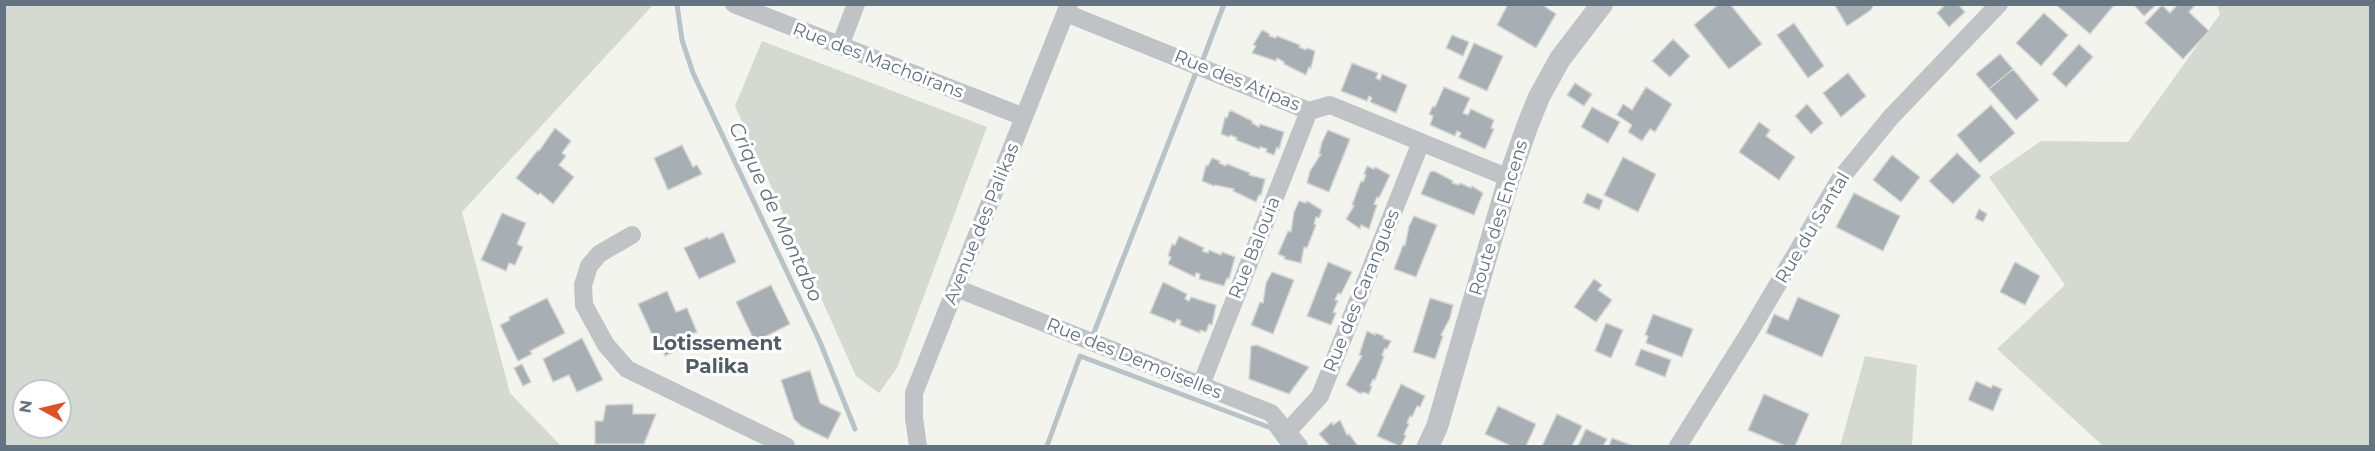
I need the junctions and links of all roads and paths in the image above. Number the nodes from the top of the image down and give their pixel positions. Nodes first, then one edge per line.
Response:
1 (734, 4) edge
2 (856, 4) edge
3 (1602, 4) edge
4 (2000, 4) edge
5 (1068, 9) edge
6 (840, 46) junction
7 (1309, 111) junction
8 (1024, 117) junction
9 (1421, 142) junction
10 (1509, 178) junction
11 (632, 235) dead end
12 (956, 288) junction
13 (1201, 385) junction
14 (1288, 431) junction
15 (786, 447) edge
16 (918, 447) edge
17 (1299, 447) edge
18 (1428, 447) edge
19 (1678, 447) edge

1 - 6 street, Rue des Machoirans
2 - 6 street
3 - 10 street, Route des Encens
4 - 19 street, Rue du Santal
5 - 7 street, Rue des Atipas
5 - 8 street, Avenue des Palikas
6 - 8 street, Rue des Machoirans
7 - 9 street, Rue des Atipas
7 - 13 street, Rue Balouia
8 - 12 street, Avenue des Palikas
9 - 10 street, Rue des Atipas
9 - 14 street, Rue des Carangues
10 - 18 street, Route des Encens
11 - 15 street
12 - 13 street, Rue des Demoiselles
12 - 16 street, Avenue des Palikas
13 - 14 street, Rue des Demoiselles
14 - 17 street, Rue des Demoiselles

